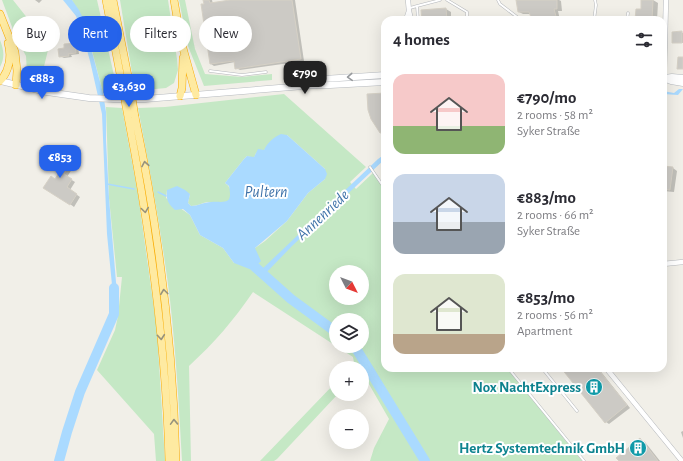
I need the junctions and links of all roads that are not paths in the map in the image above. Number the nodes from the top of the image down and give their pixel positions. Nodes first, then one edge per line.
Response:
1 (106, 0) edge
2 (112, 0) edge
3 (174, 0) edge
4 (408, 0) edge
5 (440, 0) edge
6 (447, 0) edge
7 (498, 0) edge
8 (595, 0) edge
9 (666, 0) edge
10 (417, 6) junction
11 (408, 9) junction
12 (0, 14) edge
13 (177, 16) edge
14 (407, 16) edge
15 (410, 16) edge
16 (418, 16) edge
17 (467, 16) edge
18 (516, 16) edge
19 (595, 16) edge
20 (666, 16) edge
21 (5, 30) junction
22 (184, 52) edge
23 (185, 52) edge
24 (210, 71) dead end
25 (266, 72) dead end
26 (381, 75) edge
27 (667, 78) edge
28 (681, 80) edge
29 (0, 81) edge
30 (381, 82) edge
31 (16, 85) junction
32 (316, 85) junction
33 (196, 95) junction
34 (180, 96) junction
35 (132, 117) junction
36 (370, 167) dead end
37 (381, 183) edge
38 (683, 262) edge
39 (667, 264) edge
40 (511, 372) edge
41 (545, 372) edge
42 (609, 372) edge
43 (577, 411) dead end
44 (169, 461) edge
45 (176, 461) edge
46 (584, 461) edge
47 (682, 461) edge

1 - 35 highway, bridge
2 - 35 highway, bridge
3 - 13 highway
4 - 11 street
5 - 10 lane
6 - 17 lane
7 - 18 lane
8 - 19 lane
9 - 20 street
10 - 11 lane
10 - 16 lane
11 - 14 street
11 - 15 street
12 - 21 highway
21 - 29 highway
21 - 31 highway
22 - 34 highway
23 - 33 highway
24 - 25 lane
26 -> 32 main road
27 - 28 main road
29 - 31 main road
30 - 32 main road
31 - 34 main road
32 - 33 main road
33 - 34 main road
35 -> 44 highway
45 -> 35 highway
36 - 37 lane
38 - 39 street
40 - 46 lane
41 - 43 lane
42 - 47 street

